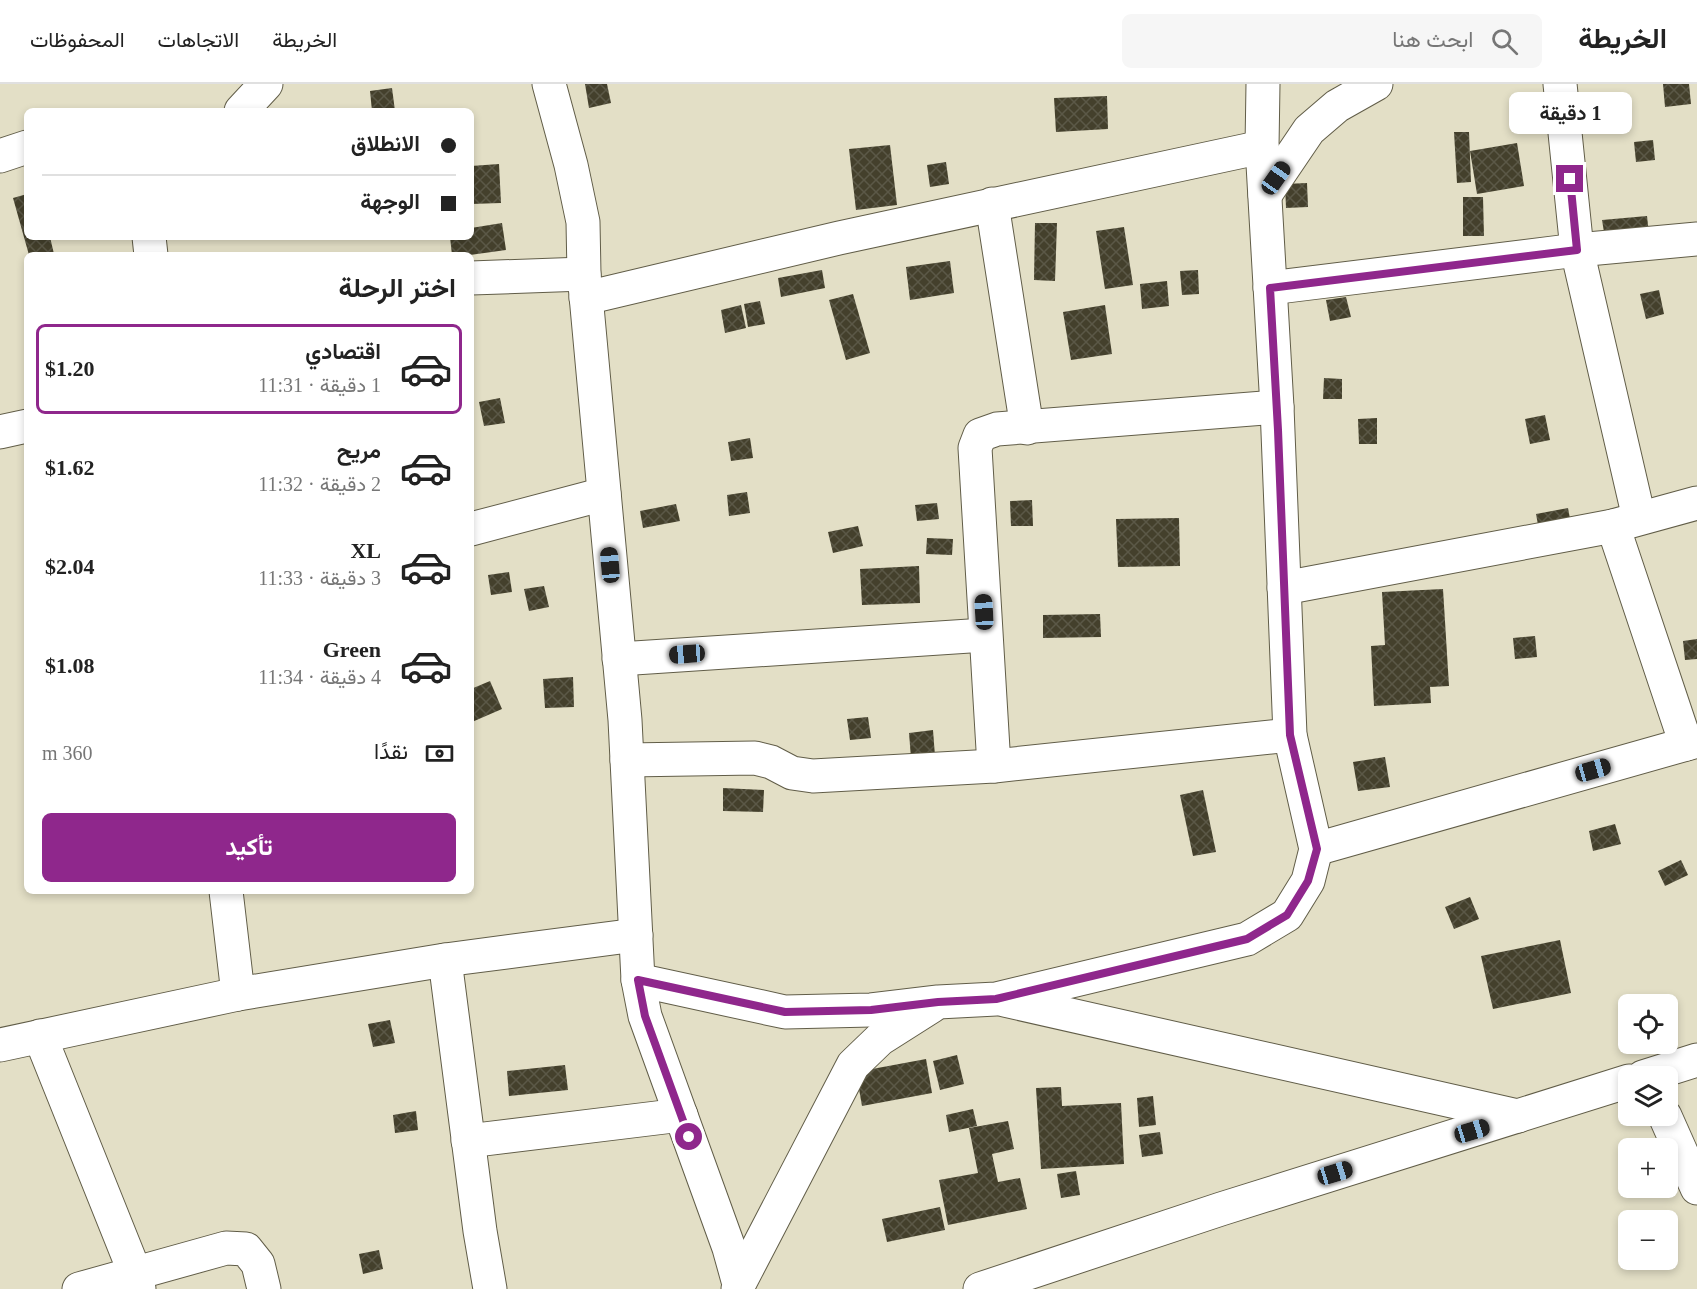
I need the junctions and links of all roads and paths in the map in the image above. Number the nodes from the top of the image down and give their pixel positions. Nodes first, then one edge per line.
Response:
1 (266, 84) edge
2 (549, 84) edge
3 (1263, 84) edge
4 (1376, 84) edge
5 (1560, 84) edge
6 (244, 108) edge
7 (1262, 147) junction
8 (24, 148) edge
9 (0, 156) edge
10 (1265, 195) junction
11 (992, 204) junction
12 (1697, 239) edge
13 (1577, 250) junction
14 (474, 278) edge
15 (585, 286) junction
16 (1270, 288) junction
17 (1277, 407) junction
18 (24, 427) edge
19 (1027, 428) junction
20 (0, 432) edge
21 (604, 494) junction
22 (1697, 503) edge
23 (1626, 522) junction
24 (474, 528) edge
25 (1284, 588) junction
26 (985, 635) junction
27 (619, 659) junction
28 (1290, 735) junction
29 (1691, 743) edge
30 (627, 760) junction
31 (994, 766) junction
32 (1317, 849) junction
33 (226, 894) edge
34 (636, 935) junction
35 (445, 960) junction
36 (638, 980) junction
37 (238, 994) junction
38 (996, 999) junction
39 (938, 1002) junction
40 (40, 1036) junction
41 (0, 1045) edge
42 (1697, 1060) edge
43 (1678, 1066) edge
44 (1618, 1085) edge
45 (681, 1115) junction
46 (1518, 1116) junction
47 (1669, 1126) edge
48 (468, 1141) junction
49 (1697, 1188) edge
50 (137, 1281) edge
51 (739, 1286) edge
52 (79, 1289) edge
53 (264, 1289) edge
54 (489, 1289) edge
55 (980, 1289) edge

1 - 6 street
2 - 15 street
3 - 7 street
4 - 10 street
5 - 13 street
7 - 10 street
7 - 11 street
8 - 9 street
10 - 16 street
11 - 15 street
11 - 19 street
12 - 13 street
13 - 16 street
13 - 23 street
14 - 15 street
15 - 21 street
16 - 17 street
17 - 19 street
17 - 25 street
18 - 20 street
19 - 26 street
21 - 24 street
21 - 27 street
22 - 23 street
23 - 25 street
23 - 29 street
25 - 28 street
26 - 27 street
26 - 31 street
27 - 30 street
28 - 31 street
28 - 32 street
29 - 32 street
30 - 31 street
30 - 34 street
32 - 38 street
33 - 37 street
34 - 35 street
34 - 36 street
35 - 37 street
35 - 48 street
36 - 39 street
36 - 45 street
37 - 40 street
38 - 39 street
38 - 46 street
39 - 51 street
40 - 41 street
40 - 50 street
42 - 43 street
44 - 46 street
45 - 48 street
45 - 51 street
46 - 55 street
47 - 49 street
48 - 54 street
50 - 52 street
50 - 53 street

